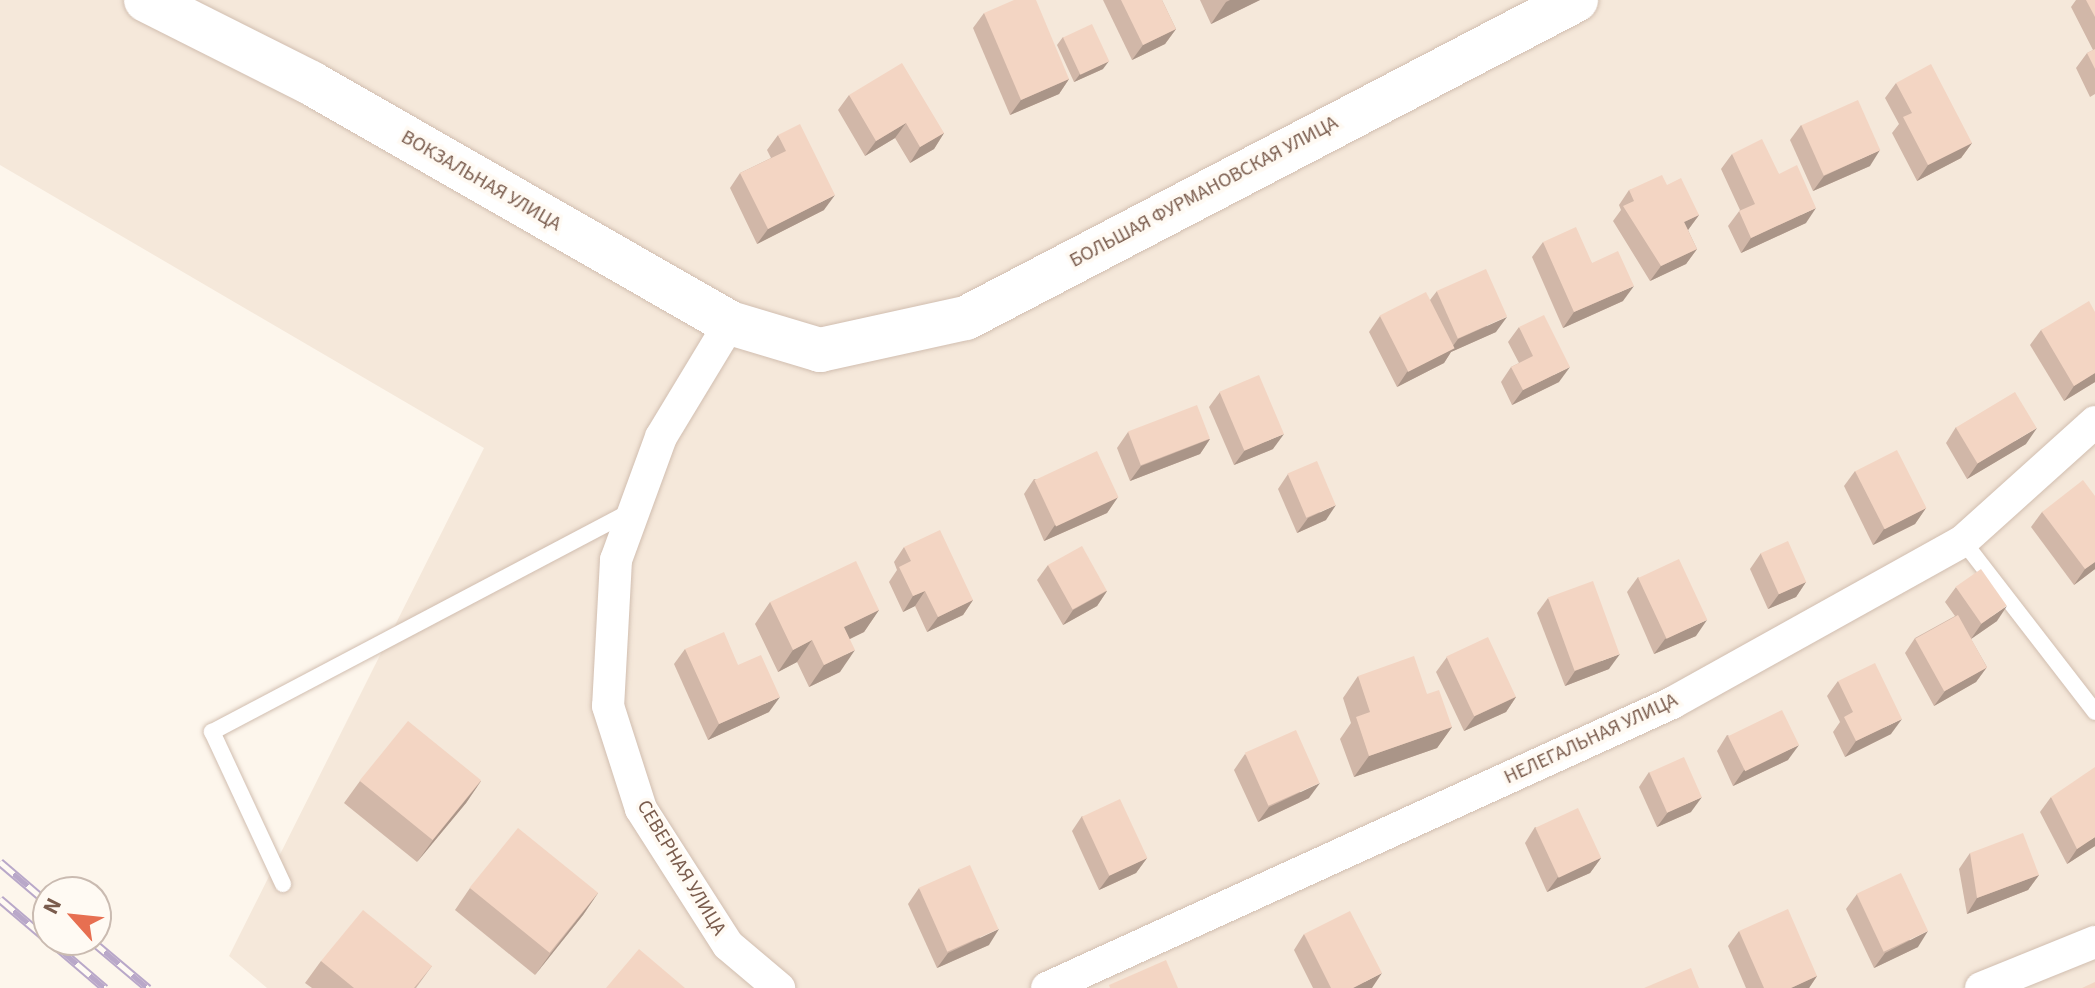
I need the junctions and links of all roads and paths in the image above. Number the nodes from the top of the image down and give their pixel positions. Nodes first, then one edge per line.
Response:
1 (146, 0) edge
2 (1576, 0) edge
3 (730, 323) junction
4 (820, 350) joint
5 (2095, 422) edge
6 (634, 510) junction
7 (1963, 541) junction
8 (2095, 712) edge
9 (283, 884) dead end
10 (2095, 942) edge
11 (779, 988) edge
12 (1047, 988) edge
13 (1981, 988) edge

1 - 3 main road, ВОКЗАЛЬНАЯ УЛИЦА
2 - 4 main road, БОЛЬШАЯ ФУРМАНОВСКАЯ УЛИЦА
3 - 4 main road, ВОКЗАЛЬНАЯ УЛИЦА
3 - 6 street, СЕВЕРНАЯ УЛИЦА
5 - 7 street, НЕЛЕГАЛЬНАЯ УЛИЦА
6 - 9 lane
6 - 11 street, СЕВЕРНАЯ УЛИЦА
7 - 8 lane
7 - 12 street, НЕЛЕГАЛЬНАЯ УЛИЦА
10 - 13 street

